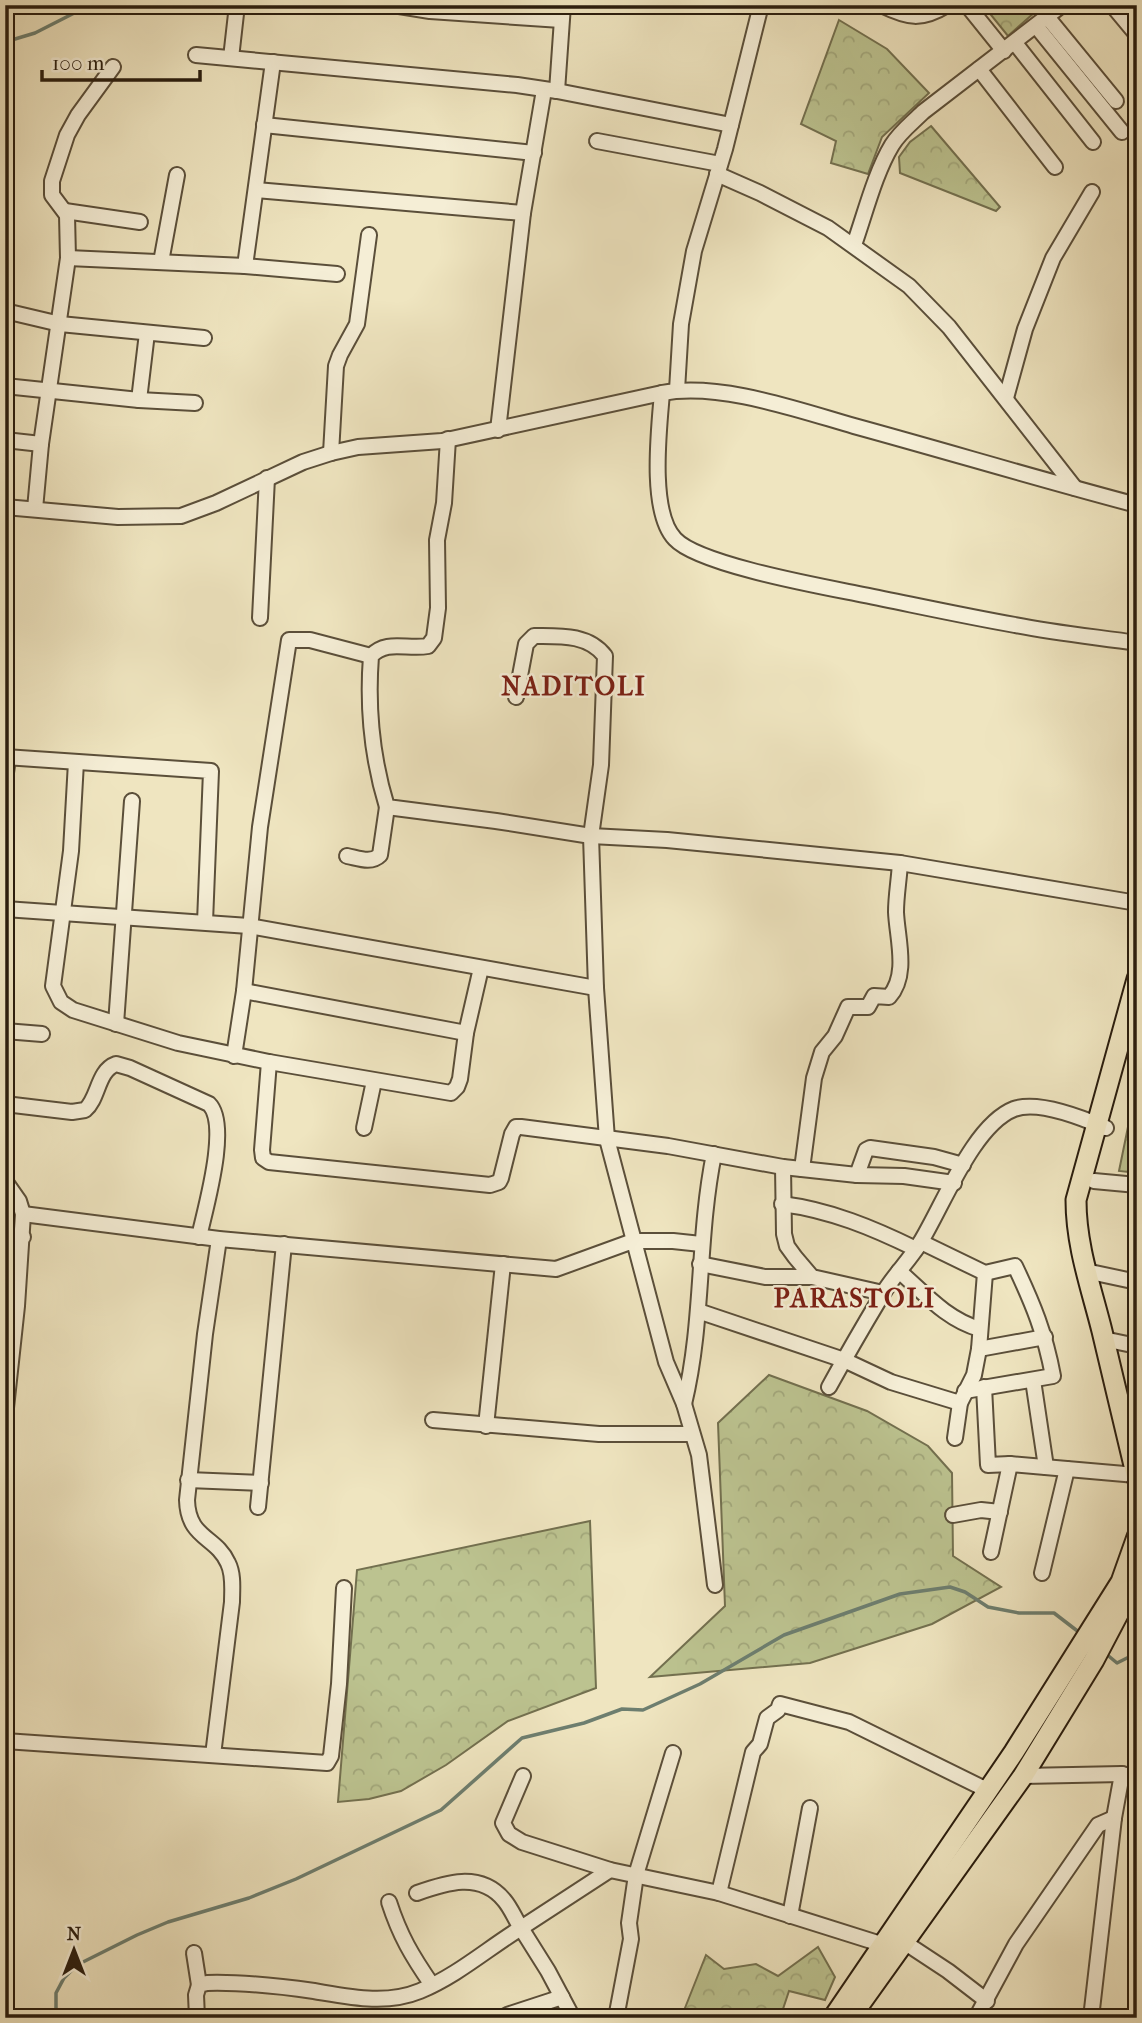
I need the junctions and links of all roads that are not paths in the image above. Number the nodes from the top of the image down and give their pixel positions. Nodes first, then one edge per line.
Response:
1 (237, 5) edge
2 (393, 5) edge
3 (761, 5) edge
4 (881, 5) edge
5 (947, 5) edge
6 (967, 5) edge
7 (1062, 5) edge
8 (1111, 5) edge
9 (562, 13) edge
10 (1042, 22) junction
11 (1137, 34) edge
12 (1009, 47) junction
13 (196, 55) dead end
14 (231, 58) junction
15 (273, 62) junction
16 (113, 67) dead end
17 (979, 69) junction
18 (551, 90) junction
19 (1116, 101) dead end
20 (264, 125) junction
21 (731, 125) junction
22 (1122, 132) dead end
23 (597, 141) dead end
24 (1093, 142) dead end
25 (534, 153) junction
26 (1055, 167) dead end
27 (719, 169) junction
28 (177, 176) dead end
29 (256, 190) junction
30 (1092, 192) dead end
31 (65, 211) junction
32 (523, 213) junction
33 (140, 222) dead end
34 (369, 235) dead end
35 (854, 245) junction
36 (68, 258) junction
37 (161, 262) junction
38 (244, 266) junction
39 (337, 274) dead end
40 (5, 311) edge
41 (60, 324) junction
42 (147, 333) junction
43 (204, 338) dead end
44 (5, 386) edge
45 (677, 390) junction
46 (50, 392) junction
47 (662, 393) junction
48 (1006, 398) junction
49 (139, 400) junction
50 (195, 403) dead end
51 (498, 430) junction
52 (448, 439) junction
53 (5, 440) edge
54 (41, 444) junction
55 (331, 453) junction
56 (267, 478) junction
57 (1075, 488) junction
58 (1137, 505) edge
59 (5, 507) edge
60 (35, 509) junction
61 (260, 618) dead end
62 (1137, 643) edge
63 (371, 656) junction
64 (516, 698) dead end
65 (7, 757) edge
66 (76, 762) junction
67 (5, 780) edge
68 (131, 800) dead end
69 (387, 807) junction
70 (591, 836) junction
71 (347, 856) dead end
72 (900, 863) junction
73 (1137, 902) edge
74 (5, 909) edge
75 (64, 913) junction
76 (124, 917) junction
77 (205, 922) junction
78 (249, 926) junction
79 (481, 968) junction
80 (1137, 979) edge
81 (596, 988) junction
82 (244, 991) junction
83 (1137, 1021) edge
84 (116, 1024) junction
85 (5, 1031) edge
86 (466, 1033) junction
87 (42, 1034) dead end
88 (234, 1056) junction
89 (269, 1062) junction
90 (374, 1080) junction
91 (5, 1104) edge
92 (1101, 1126) junction
93 (364, 1128) dead end
94 (607, 1139) junction
95 (714, 1154) junction
96 (963, 1165) junction
97 (783, 1167) junction
98 (802, 1169) junction
99 (857, 1175) junction
100 (5, 1181) edge
101 (1094, 1181) junction
102 (954, 1183) junction
103 (1137, 1185) edge
104 (782, 1204) junction
105 (23, 1214) junction
106 (5, 1237) edge
107 (23, 1237) junction
108 (199, 1237) junction
109 (219, 1240) junction
110 (634, 1241) junction
111 (284, 1244) junction
112 (701, 1244) junction
113 (918, 1246) junction
114 (700, 1264) junction
115 (503, 1265) junction
116 (899, 1271) junction
117 (985, 1273) junction
118 (1095, 1273) junction
119 (812, 1277) junction
120 (1137, 1282) edge
121 (883, 1293) junction
122 (11, 1306) edge
123 (698, 1311) junction
124 (980, 1329) junction
125 (1045, 1337) junction
126 (1113, 1341) junction
127 (1137, 1346) edge
128 (979, 1349) junction
129 (844, 1360) junction
130 (8, 1365) edge
131 (1033, 1380) junction
132 (829, 1387) dead end
133 (984, 1387) junction
134 (962, 1397) junction
135 (684, 1404) junction
136 (5, 1417) edge
137 (433, 1420) dead end
138 (1136, 1420) edge
139 (486, 1426) junction
140 (692, 1434) junction
141 (956, 1438) dead end
142 (1010, 1464) junction
143 (1046, 1467) junction
144 (1067, 1469) junction
145 (1136, 1476) edge
146 (188, 1480) junction
147 (261, 1483) junction
148 (258, 1507) dead end
149 (1000, 1512) junction
150 (953, 1515) dead end
151 (1137, 1538) edge
152 (991, 1552) dead end
153 (1042, 1573) dead end
154 (1137, 1578) edge
155 (715, 1585) dead end
156 (344, 1588) dead end
157 (1113, 1609) junction
158 (1066, 1686) junction
159 (5, 1741) edge
160 (673, 1754) dead end
161 (213, 1755) junction
162 (1122, 1774) junction
163 (523, 1776) dead end
164 (1023, 1776) junction
165 (1137, 1778) edge
166 (989, 1791) junction
167 (810, 1808) dead end
168 (1114, 1818) junction
169 (610, 1870) junction
170 (636, 1875) junction
171 (416, 1893) dead end
172 (719, 1893) junction
173 (389, 1902) dead end
174 (790, 1916) junction
175 (521, 1928) junction
176 (904, 1942) junction
177 (884, 1945) junction
178 (194, 1953) dead end
179 (200, 1985) junction
180 (432, 1985) junction
181 (562, 1997) junction
182 (987, 2001) junction
183 (507, 2015) dead end
184 (197, 2018) edge
185 (573, 2018) edge
186 (616, 2018) edge
187 (834, 2018) edge
188 (850, 2018) edge
189 (976, 2018) edge
190 (1091, 2018) edge

1 - 14 street
2 - 9 street
3 - 21 street
4 - 5 street
6 - 12 street
7 - 10 street
8 - 11 street
9 - 18 street
10 - 12 street
10 - 19 street
10 - 22 street
12 - 17 street
12 - 24 street
13 - 14 street
14 - 15 street
15 - 18 street
15 - 20 street
16 - 31 street
17 - 26 street
17 - 35 street
18 - 21 street
18 - 25 street
20 - 25 street
20 - 29 street
21 - 27 street
23 - 27 street
25 - 32 street
27 - 35 street
27 - 45 street
28 - 37 street
29 - 32 street
29 - 38 street
30 - 48 street
31 - 33 street
31 - 36 street
32 - 51 street
34 - 55 street
35 - 48 street
36 - 37 street
36 - 41 street
37 - 38 street
38 - 39 street
40 - 41 street
41 - 42 street
41 - 46 street
42 - 43 street
42 - 49 street
44 - 46 street
45 - 47 street
45 - 57 street
46 - 49 street
46 - 54 street
47 - 51 street
47 - 62 street
48 - 57 street
49 - 50 street
51 - 52 street
52 - 55 street
52 - 63 street
53 - 54 street
54 - 60 street
55 - 56 street
56 - 60 street
56 - 61 street
57 - 58 street
59 - 60 street
63 - 69 street
63 - 78 street
64 - 70 street
65 - 66 street
65 - 67 street
66 - 75 street
66 - 77 street
68 - 76 street
69 - 70 street
69 - 71 street
70 - 72 street
70 - 81 street
72 - 73 street
72 - 98 street
74 - 75 street
75 - 76 street
75 - 84 street
76 - 77 street
76 - 84 street
77 - 78 street
78 - 79 street
78 - 82 street
79 - 81 street
79 - 86 street
80 - 92 main road
81 - 94 street
82 - 86 street
82 - 88 street
83 - 92 main road
84 - 88 street
85 - 87 street
86 - 90 street
88 - 89 street
89 - 90 street
89 - 94 street
90 - 93 street
91 - 108 street
92 - 96 street
92 - 101 main road
92 - 145 main road
94 - 95 street
94 - 110 street
95 - 97 street
95 - 112 street
96 - 99 street
96 - 102 street
97 - 98 street
97 - 104 street
98 - 99 street
99 - 102 street
100 - 105 street
101 - 103 street
101 - 118 main road
102 - 113 street
104 - 113 street
104 - 119 street
105 - 107 street
105 - 108 street
106 - 107 street
107 - 122 street
108 - 109 street
109 - 111 street
109 - 146 street
110 - 112 street
110 - 115 street
110 - 135 street
111 - 115 street
111 - 147 street
112 - 114 street
113 - 116 street
113 - 117 street
114 - 119 street
114 - 123 street
115 - 139 street
116 - 121 street
116 - 124 street
117 - 124 street
117 - 125 street
118 - 120 street
118 - 126 main road
119 - 121 street
121 - 129 street
122 - 130 street
123 - 129 street
123 - 135 street
124 - 128 street
125 - 128 street
125 - 131 street
126 - 127 street
126 - 138 main road
128 - 134 street
129 - 132 street
129 - 134 street
130 - 136 street
131 - 133 street
131 - 143 street
133 - 134 street
133 - 142 street
134 - 141 street
135 - 140 street
137 - 139 street
139 - 140 street
140 - 155 street
142 - 143 street
142 - 149 street
143 - 144 street
144 - 145 street
144 - 153 street
146 - 147 street
146 - 161 street
147 - 148 street
149 - 150 street
149 - 152 street
151 - 157 main road
154 - 157 main road
156 - 161 street
157 - 158 main road
157 - 158 main road
158 - 164 main road
158 - 166 main road
159 - 161 street
160 - 170 street
162 - 164 street
162 - 165 street
162 - 168 street
163 - 169 street
164 - 176 main road
166 - 172 street
166 - 177 main road
167 - 174 street
168 - 182 street
168 - 190 street
169 - 170 street
169 - 175 street
170 - 172 street
170 - 186 street
171 - 175 street
172 - 174 street
173 - 180 street
174 - 177 street
175 - 180 street
175 - 181 street
176 - 182 street
176 - 188 main road
177 - 187 main road
178 - 179 street
179 - 180 street
179 - 184 street
181 - 183 street
181 - 185 street
182 - 189 street

